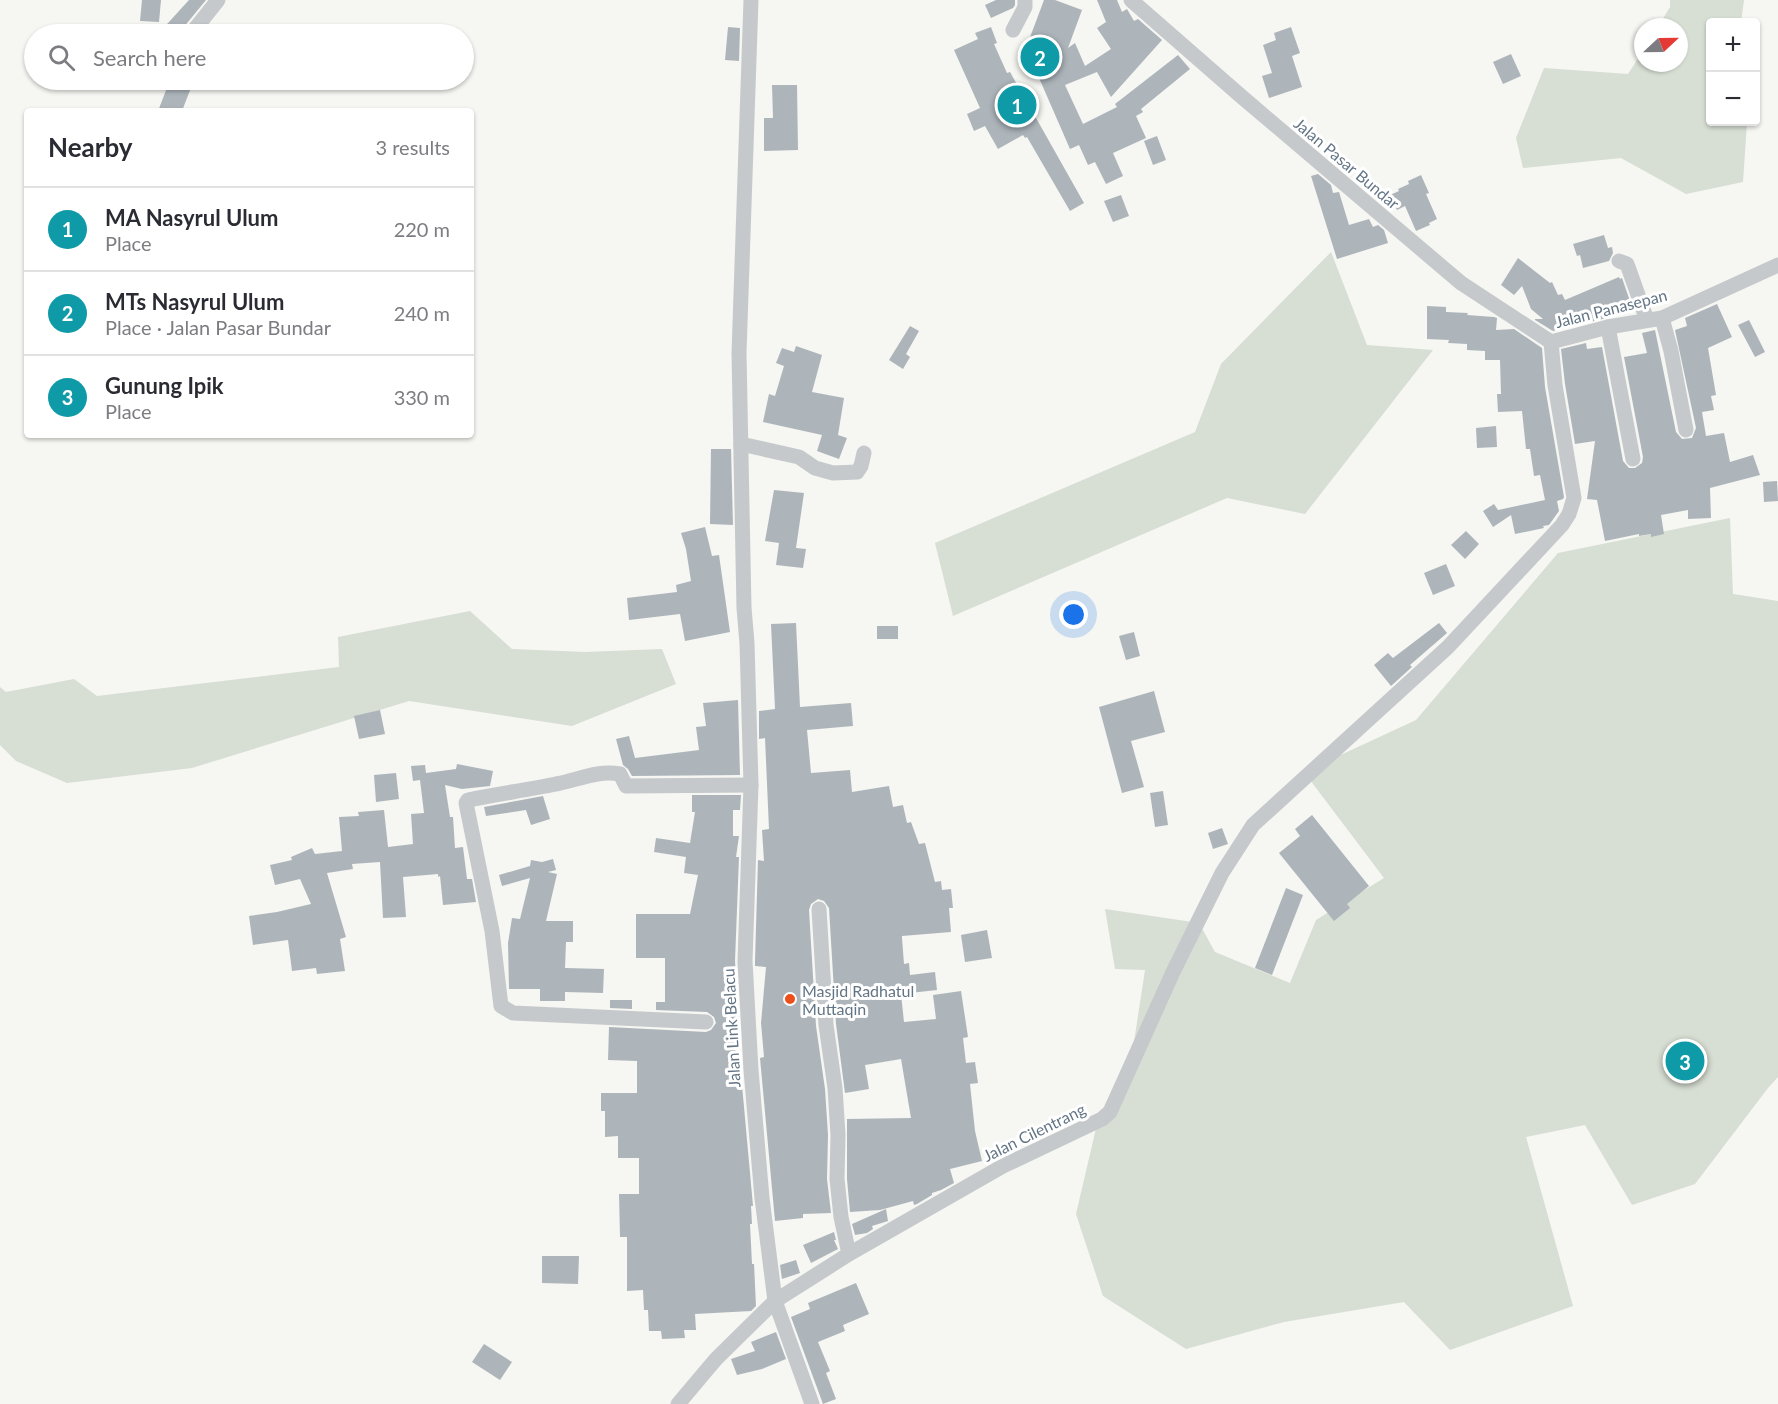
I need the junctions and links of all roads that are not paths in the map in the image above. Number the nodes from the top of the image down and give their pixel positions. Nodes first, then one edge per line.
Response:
1 (218, 0) edge
2 (751, 0) edge
3 (1025, 0) edge
4 (1131, 0) edge
5 (199, 24) edge
6 (1013, 30) dead end
7 (1618, 261) dead end
8 (1778, 265) edge
9 (1654, 319) junction
10 (1608, 327) junction
11 (1551, 342) junction
12 (1686, 430) dead end
13 (741, 444) junction
14 (864, 453) dead end
15 (1633, 459) dead end
16 (751, 785) junction
17 (819, 909) dead end
18 (706, 1023) dead end
19 (849, 1254) junction
20 (775, 1301) junction
21 (678, 1404) edge
22 (812, 1404) edge

1 - 5 street
2 - 13 street, Jalan Link Belacu
3 - 6 street
4 - 11 street, Jalan Pasar Bundar
7 - 9 street
8 - 9 street, Jalan Panasepan
9 - 10 street, Jalan Panasepan
9 - 12 street
10 - 11 street, Jalan Panasepan
10 - 15 street
11 - 19 street, Jalan Cilentrang
13 - 14 street
13 - 16 street, Jalan Link Belacu
16 - 18 street
16 - 20 street, Jalan Link Belacu
17 - 19 street
19 - 20 street, Jalan Cilentrang
20 - 21 street, Jalan Cilentrang
20 - 22 street, Jalan Link Belacu

